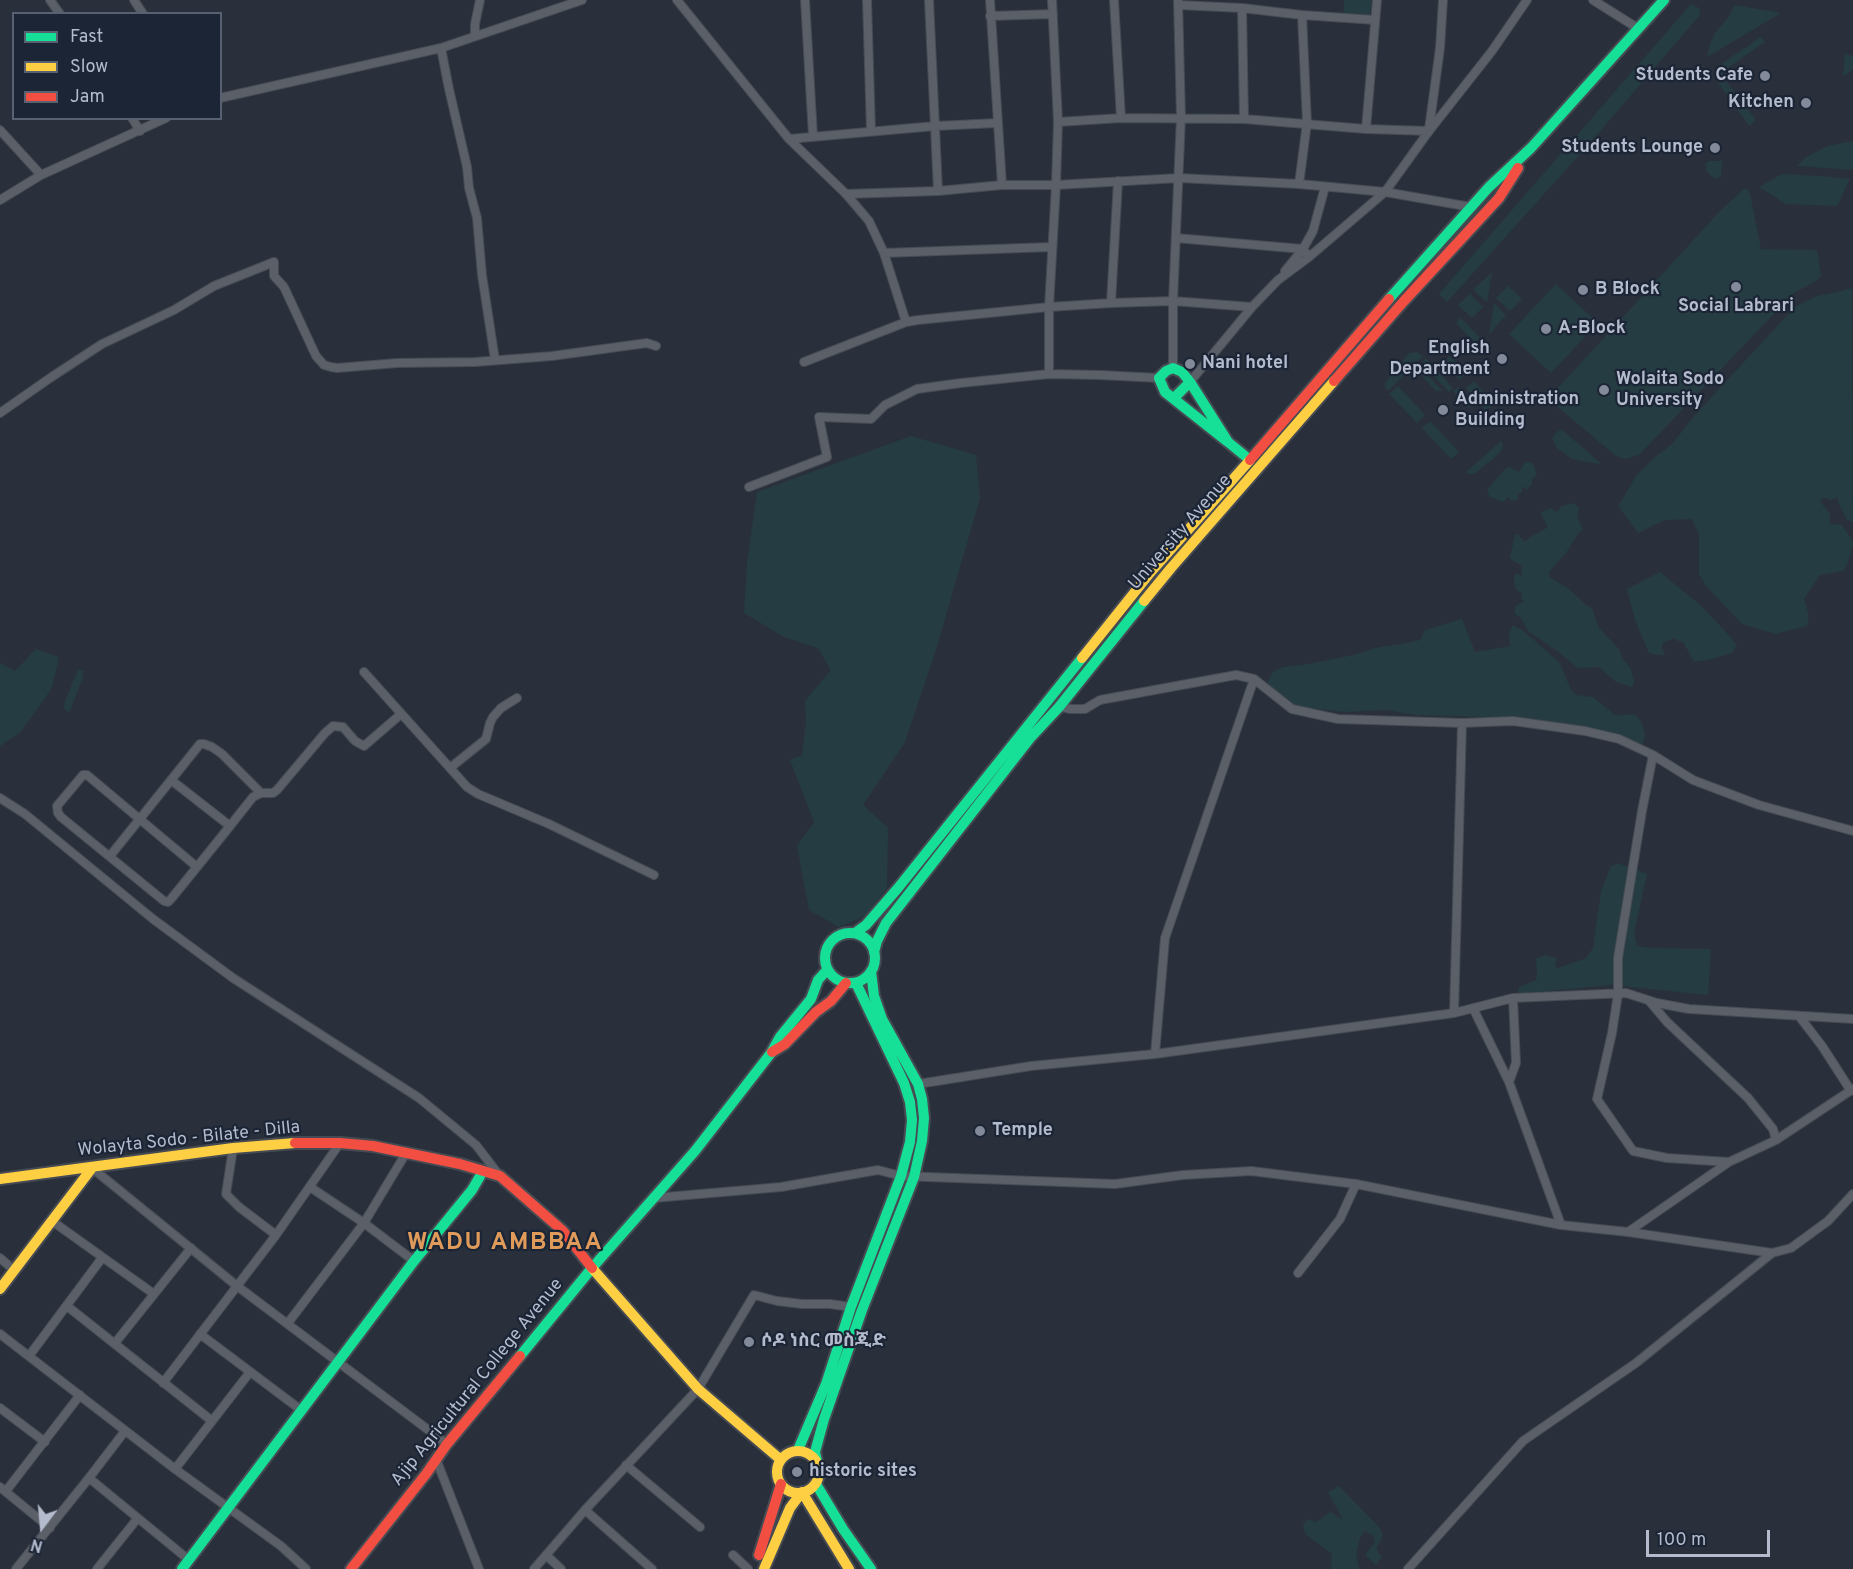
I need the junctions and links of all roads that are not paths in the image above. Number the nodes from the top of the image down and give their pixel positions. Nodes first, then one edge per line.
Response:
1 (480, 0) edge
2 (582, 0) edge
3 (677, 0) edge
4 (805, 0) edge
5 (867, 0) edge
6 (929, 0) edge
7 (990, 0) edge
8 (1052, 0) edge
9 (1114, 0) edge
10 (1377, 0) edge
11 (1443, 0) edge
12 (1527, 0) edge
13 (1593, 0) edge
14 (1664, 0) edge
15 (1179, 2) edge
16 (1242, 8) junction
17 (1053, 14) junction
18 (1302, 15) junction
19 (990, 16) junction
20 (1375, 20) junction
21 (1639, 29) junction
22 (475, 36) junction
23 (441, 48) junction
24 (222, 98) edge
25 (1181, 117) junction
26 (1121, 118) junction
27 (1244, 119) junction
28 (133, 120) edge
29 (162, 120) edge
30 (1058, 122) junction
31 (997, 123) junction
32 (1308, 123) junction
33 (935, 126) junction
34 (1366, 129) junction
35 (0, 130) edge
36 (140, 131) junction
37 (871, 131) junction
38 (1429, 131) junction
39 (813, 136) junction
40 (789, 139) junction
41 (1531, 148) junction
42 (41, 175) junction
43 (1179, 178) junction
44 (1118, 181) junction
45 (1056, 184) junction
46 (1299, 184) junction
47 (1002, 185) junction
48 (1324, 187) junction
49 (938, 191) junction
50 (1385, 192) junction
51 (846, 194) junction
52 (0, 200) edge
53 (1472, 207) junction
54 (1176, 238) junction
55 (1051, 247) junction
56 (1304, 249) junction
57 (884, 253) junction
58 (1309, 257) junction
59 (1278, 280) junction
60 (1394, 293) junction
61 (1404, 301) junction
62 (1173, 302) junction
63 (1111, 303) junction
64 (1048, 307) junction
65 (1252, 307) junction
66 (906, 322) junction
67 (656, 346) dead end
68 (495, 360) junction
69 (804, 362) dead end
70 (1173, 368) junction
71 (1049, 375) junction
72 (1159, 378) junction
73 (1190, 382) junction
74 (1173, 398) junction
75 (0, 413) edge
76 (1228, 442) junction
77 (1250, 460) junction
78 (749, 487) dead end
79 (364, 672) dead end
80 (1254, 679) junction
81 (517, 698) dead end
82 (1049, 698) junction
83 (1059, 707) junction
84 (401, 714) junction
85 (1462, 723) junction
86 (1653, 754) junction
87 (450, 768) junction
88 (171, 780) junction
89 (261, 793) junction
90 (0, 798) edge
91 (140, 820) junction
92 (230, 826) junction
93 (1853, 831) edge
94 (110, 856) junction
95 (196, 867) junction
96 (654, 875) dead end
97 (855, 933) junction
98 (874, 952) junction
99 (827, 970) junction
100 (871, 971) junction
101 (851, 983) junction
102 (1618, 994) junction
103 (1513, 998) junction
104 (1649, 1001) junction
105 (1473, 1008) junction
106 (1454, 1012) junction
107 (1798, 1016) junction
108 (1853, 1019) edge
109 (771, 1053) junction
110 (1155, 1054) junction
111 (1509, 1083) junction
112 (918, 1084) junction
113 (1852, 1090) edge
114 (1776, 1140) junction
115 (340, 1143) junction
116 (233, 1148) junction
117 (406, 1153) junction
118 (1729, 1162) junction
119 (92, 1168) junction
120 (483, 1171) junction
121 (500, 1176) junction
122 (901, 1176) junction
123 (914, 1177) junction
124 (0, 1179) edge
125 (1356, 1184) junction
126 (310, 1187) junction
127 (1853, 1194) edge
128 (653, 1198) junction
129 (52, 1221) junction
130 (364, 1223) junction
131 (1561, 1225) junction
132 (1628, 1232) junction
133 (276, 1235) junction
134 (191, 1248) junction
135 (1772, 1253) junction
136 (0, 1258) edge
137 (102, 1258) junction
138 (414, 1261) junction
139 (592, 1268) junction
140 (15, 1271) junction
141 (1298, 1274) dead end
142 (237, 1286) junction
143 (0, 1289) edge
144 (154, 1294) junction
145 (67, 1306) junction
146 (857, 1309) junction
147 (288, 1323) junction
148 (0, 1334) edge
149 (200, 1334) junction
150 (116, 1343) junction
151 (29, 1356) junction
152 (339, 1362) junction
153 (250, 1372) junction
154 (163, 1383) junction
155 (698, 1389) junction
156 (80, 1395) junction
157 (0, 1408) edge
158 (301, 1410) junction
159 (212, 1420) junction
160 (125, 1431) junction
161 (45, 1442) junction
162 (447, 1444) junction
163 (798, 1450) junction
164 (436, 1458) junction
165 (781, 1460) junction
166 (817, 1461) junction
167 (626, 1465) junction
168 (175, 1468) junction
169 (89, 1478) junction
170 (781, 1484) junction
171 (816, 1484) junction
172 (3, 1489) edge
173 (802, 1492) junction
174 (229, 1509) junction
175 (585, 1510) junction
176 (137, 1519) junction
177 (700, 1527) dead end
178 (50, 1528) junction
179 (546, 1555) junction
180 (733, 1555) dead end
181 (186, 1565) edge
182 (357, 1567) edge
183 (16, 1569) edge
184 (97, 1569) edge
185 (306, 1569) edge
186 (479, 1569) edge
187 (534, 1569) edge
188 (561, 1569) edge
189 (652, 1569) edge
190 (748, 1569) edge
191 (754, 1569) edge
192 (764, 1569) edge
193 (849, 1569) edge
194 (871, 1569) edge
195 (1408, 1569) edge

1 - 22 street
2 - 22 street
3 - 40 street
4 - 39 street
5 - 37 street
6 - 33 street
7 - 19 street
8 - 17 street
9 - 26 street
10 - 20 street
11 - 38 street
12 - 38 street
13 - 21 street
14 - 21 main road, University Avenue
15 - 16 street
15 - 25 street
16 - 18 street
16 - 27 street
17 - 19 street
17 - 30 street
18 - 20 street
18 - 32 street
19 - 31 street
20 - 34 street
21 - 41 main road, University Avenue
22 - 23 street
23 - 24 street
23 - 68 street
25 - 26 street
25 - 27 street
25 - 43 street
26 - 30 street
27 - 32 street
28 - 36 street
29 - 36 street
30 - 45 street
31 - 33 street
31 - 47 street
32 - 34 street
32 - 46 street
33 - 37 street
33 - 49 street
34 - 38 street
35 - 42 street
36 - 42 street
37 - 39 street
38 - 50 street
39 - 40 street
40 - 51 street
41 - 53 main road, University Avenue
41 - 61 main road, University Avenue
42 - 52 street
43 - 44 street
43 - 46 street
43 - 54 street
44 - 45 street
44 - 63 street
45 - 47 street
45 - 55 street
46 - 48 street
47 - 49 street
48 - 50 street
48 - 56 street
49 - 51 street
50 - 53 street
50 - 58 street
51 - 57 street
53 - 60 main road, University Avenue
54 - 56 street
54 - 62 street
55 - 57 street
55 - 64 street
56 - 58 street
56 - 59 street
57 - 66 street
58 - 59 street
59 - 65 street
60 - 61 main road
60 - 77 main road, University Avenue
61 - 83 main road, University Avenue
62 - 63 street
62 - 65 street
62 - 70 street
63 - 64 street
64 - 66 street
64 - 71 street
65 - 73 street
66 - 69 street
67 - 68 street
68 - 75 street
70 - 72 main road
70 - 73 main road
71 - 72 street
71 - 78 street
72 - 74 main road
73 - 74 main road
73 - 76 main road
74 - 76 main road
76 - 77 main road
77 - 82 main road, University Avenue
79 - 84 street
80 - 83 street
80 - 85 street
80 - 110 street
81 - 87 street
82 - 83 street
82 - 97 main road, University Avenue
83 - 98 main road, University Avenue
84 - 87 street
84 - 89 street
85 - 86 street
85 - 106 street
86 - 93 street
86 - 102 street
87 - 96 street
88 - 89 street
88 - 91 street
88 - 92 street
89 - 92 street
90 - 121 street
91 - 94 street
91 - 94 street
91 - 95 street
92 - 95 street
94 - 95 street
97 - 98 main road
97 - 99 main road
98 - 100 main road
99 - 101 main road
99 - 109 main road
100 - 101 main road
100 - 112 main road
101 - 109 main road
101 - 122 main road
102 - 103 street
102 - 104 street
102 - 118 street
103 - 105 street
103 - 111 street
104 - 107 street
104 - 114 street
105 - 106 street
105 - 111 street
106 - 110 street
107 - 108 street
107 - 113 street
109 - 128 main road, Ajip Agricultural College Avenue
110 - 112 street
111 - 131 street
112 - 123 main road
113 - 114 street
114 - 118 street
115 - 116 main road, Wolayta Sodo - Bilate - Dilla
115 - 117 main road, Wolayta Sodo - Bilate - Dilla
115 - 126 street
116 - 119 main road, Wolayta Sodo - Bilate - Dilla
116 - 133 street
117 - 120 main road, Wolayta Sodo - Bilate - Dilla
117 - 130 street
118 - 132 street
119 - 124 main road, Wolayta Sodo - Bilate - Dilla
119 - 129 main road
119 - 134 street
120 - 121 main road, Wolayta Sodo - Bilate - Dilla
120 - 138 main road
121 - 139 main road, Wolayta Sodo - Bilate - Dilla
122 - 123 street
122 - 128 street
122 - 146 main road
123 - 125 street
123 - 146 main road
125 - 131 street
125 - 141 street
126 - 130 street
126 - 133 street
127 - 135 street
128 - 139 main road, Ajip Agricultural College Avenue
129 - 137 street
129 - 140 main road
130 - 138 street
130 - 147 street
131 - 132 street
132 - 135 street
133 - 142 street
134 - 142 street
134 - 144 street
135 - 195 street
136 - 140 street
137 - 144 street
137 - 145 street
138 - 152 main road
139 - 155 main road, Wolayta Sodo - Bilate - Dilla
139 - 162 main road, Ajip Agricultural College Avenue
140 - 143 main road
142 - 147 street
142 - 149 street
144 - 150 street
145 - 150 street
145 - 151 street
146 - 155 street
146 - 163 main road
146 - 166 main road
147 - 152 street
148 - 151 street
149 - 153 street
149 - 154 street
150 - 154 street
151 - 156 street
152 - 158 main road
152 - 162 street
153 - 158 street
153 - 159 street
154 - 159 street
155 - 165 main road, Wolayta Sodo - Bilate - Dilla
155 - 167 street
156 - 160 street
156 - 161 street
157 - 161 street
158 - 174 main road
159 - 168 street
160 - 168 street
160 - 169 street
161 - 172 street
162 - 164 main road, Ajip Agricultural College Avenue
163 - 165 main road
163 - 166 main road
164 - 182 main road, Ajip Agricultural College Avenue
164 - 186 street
165 - 170 main road
166 - 171 main road
167 - 175 street
167 - 177 street
168 - 174 street
169 - 176 street
169 - 178 street
170 - 173 main road
170 - 191 main road
171 - 173 main road
171 - 194 main road
172 - 178 street
173 - 192 main road
173 - 193 main road
174 - 181 main road
174 - 185 street
175 - 179 street
175 - 189 street
176 - 181 street
176 - 184 street
178 - 183 street
179 - 187 street
179 - 188 street
180 - 190 street

